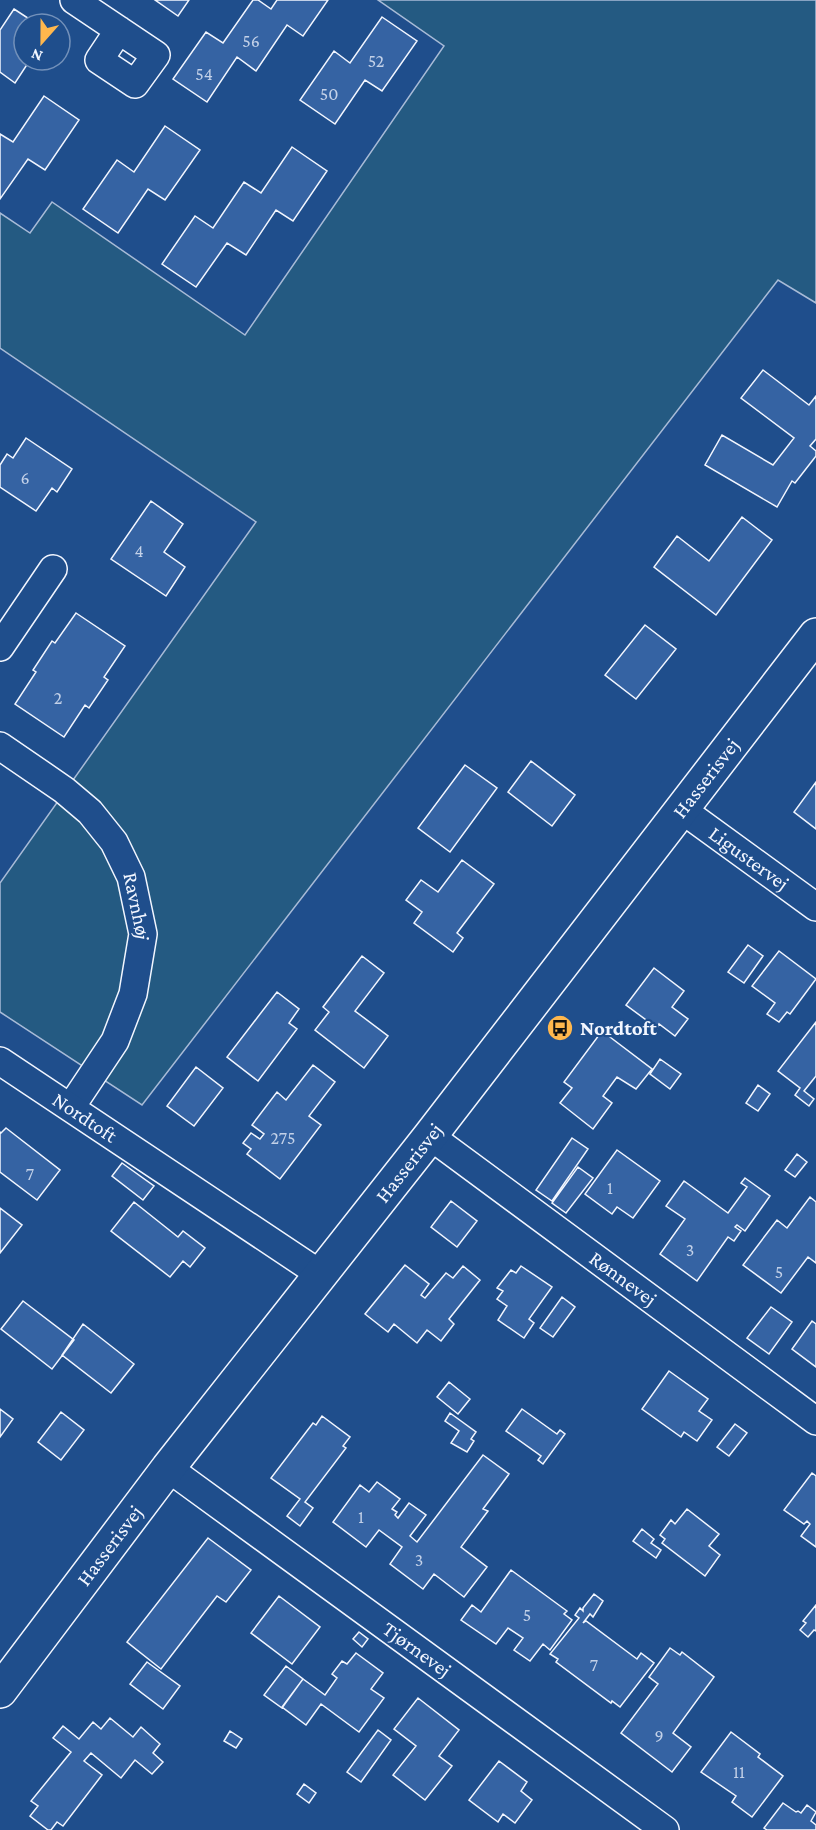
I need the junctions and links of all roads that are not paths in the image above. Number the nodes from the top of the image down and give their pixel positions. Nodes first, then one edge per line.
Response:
1 (74, 0) edge
2 (119, 30) dead end
3 (53, 569) dead end
4 (816, 635) edge
5 (0, 647) edge
6 (0, 746) edge
7 (681, 809) junction
8 (816, 907) edge
9 (0, 1061) edge
10 (71, 1107) junction
11 (430, 1136) junction
12 (320, 1274) junction
13 (816, 1421) edge
14 (168, 1468) junction
15 (0, 1690) edge
16 (665, 1830) edge

1 - 2 street
3 - 5 street
4 - 7 street, Hasserisvej
6 - 10 street, Ravnhøj
7 - 8 street, Ligustervej
7 - 11 street, Hasserisvej
9 - 10 street, Nordtoft
10 - 12 street, Nordtoft
11 - 12 street, Hasserisvej
11 - 13 street, Rønnevej
12 - 14 street, Hasserisvej
14 - 15 street, Hasserisvej
14 - 16 street, Tjørnevej

